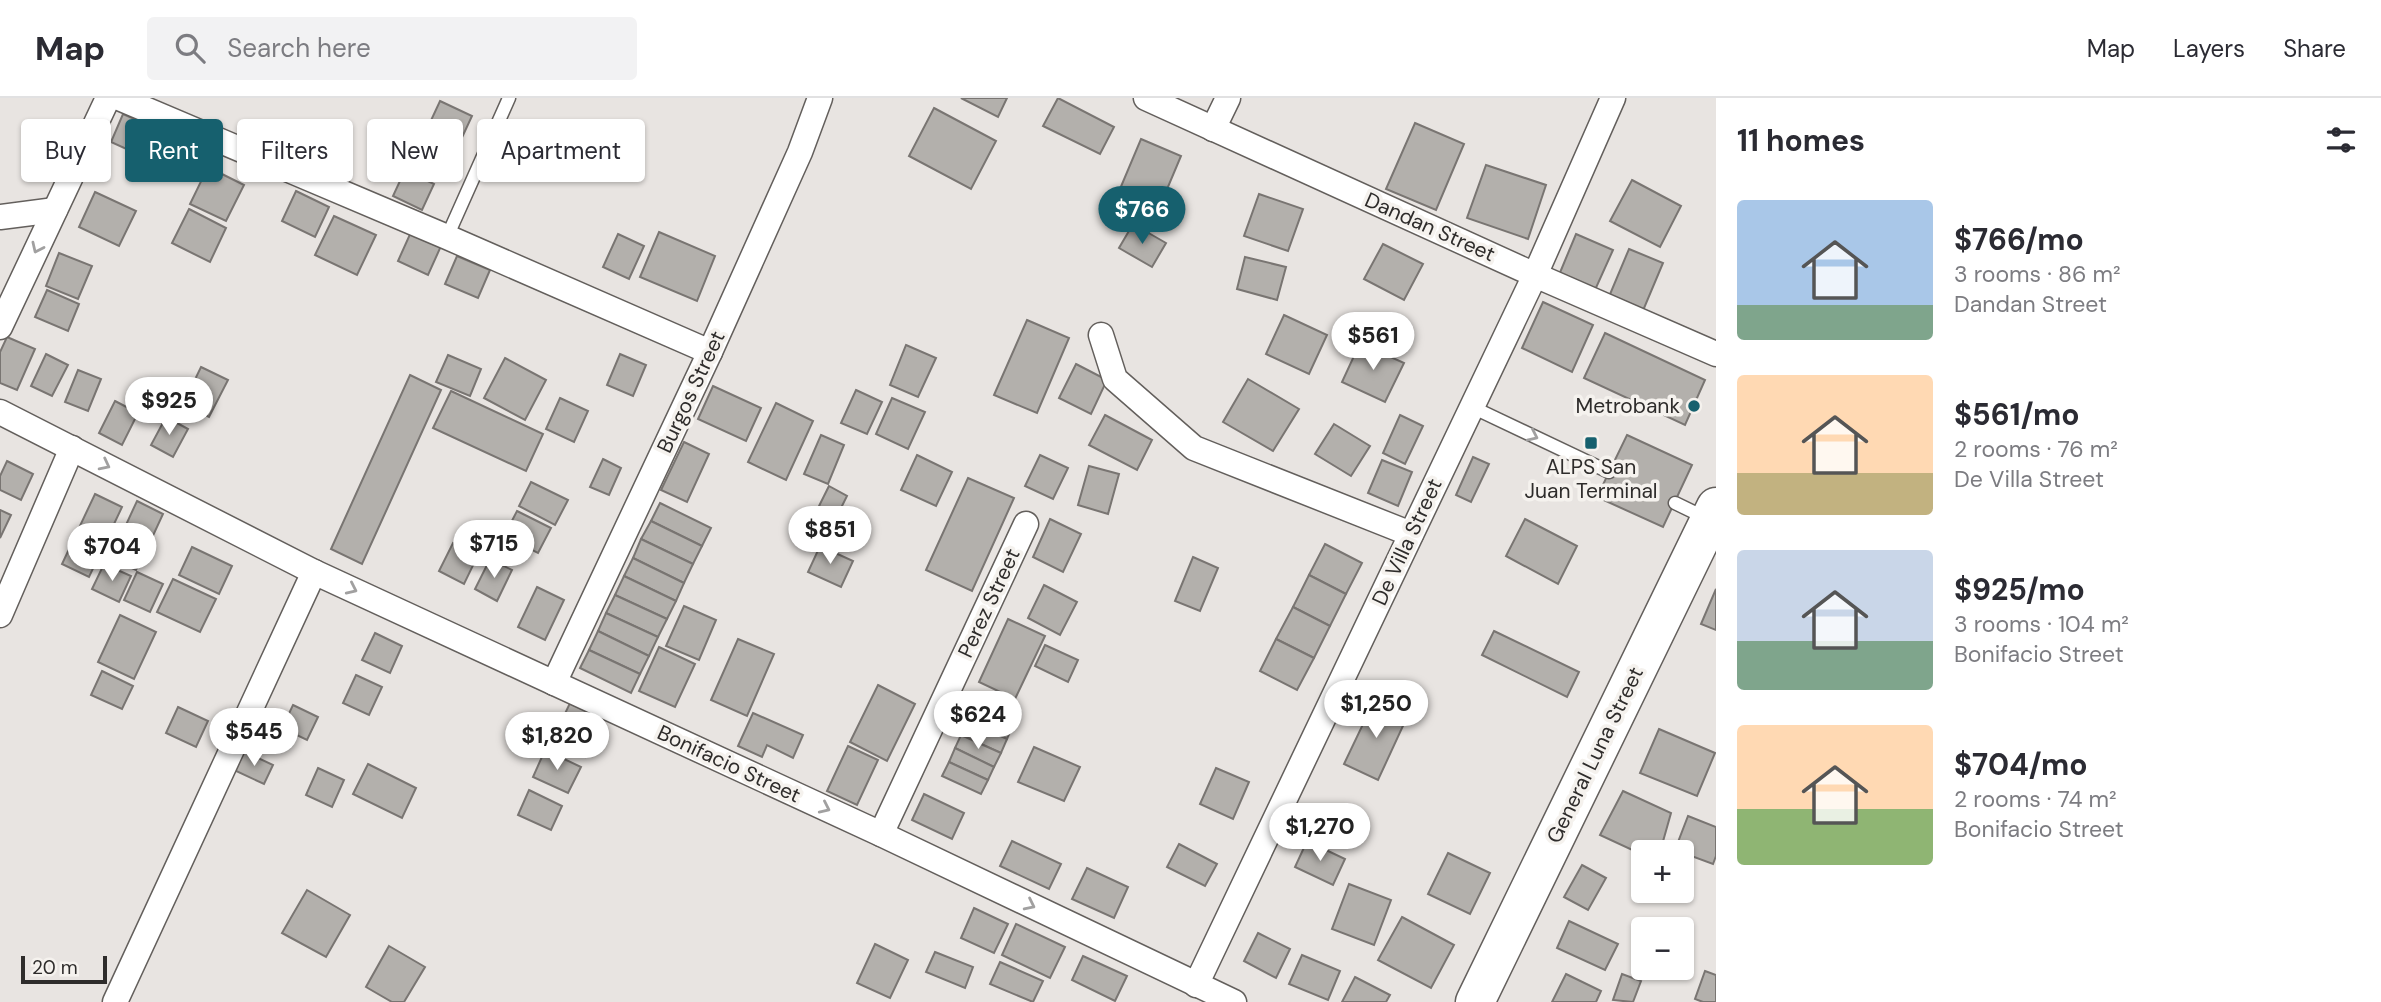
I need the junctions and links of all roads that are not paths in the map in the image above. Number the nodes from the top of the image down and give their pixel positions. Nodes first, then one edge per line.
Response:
1 (108, 98) edge
2 (119, 98) edge
3 (509, 98) edge
4 (820, 98) edge
5 (1146, 98) edge
6 (1228, 98) edge
7 (1613, 98) edge
8 (1213, 129) junction
9 (55, 210) junction
10 (0, 217) edge
11 (447, 237) junction
12 (1535, 275) junction
13 (0, 327) edge
14 (1101, 335) dead end
15 (710, 352) junction
16 (1716, 354) edge
17 (1472, 407) junction
18 (0, 412) edge
19 (72, 448) junction
20 (1609, 472) dead end
21 (1675, 503) dead end
22 (1713, 514) edge
23 (1026, 524) dead end
24 (1411, 534) junction
25 (314, 572) junction
26 (0, 615) edge
27 (554, 683) junction
28 (881, 834) junction
29 (1196, 985) junction
30 (115, 1002) edge
31 (1234, 1002) edge
32 (1475, 1002) edge

1 - 9 street
2 - 11 street
3 - 11 lane
4 - 15 street, Burgos Street
5 - 8 street, Dandan Street
6 - 8 street
7 - 12 street, De Villa Street
8 - 12 street, Dandan Street
9 - 10 street
9 -> 13 street
11 - 15 street
12 - 16 street, Dandan Street
12 - 17 street, De Villa Street
14 - 24 street
15 - 27 street, Burgos Street
17 -> 20 lane
17 - 24 street, De Villa Street
18 - 19 street, Bonifacio Street
19 -> 25 street, Bonifacio Street
19 - 26 street
21 - 22 lane
22 - 32 main road, General Luna Street
23 - 28 street, Perez Street
24 - 29 street, De Villa Street
25 -> 27 street, Bonifacio Street
25 - 30 street
27 -> 28 street, Bonifacio Street
28 -> 29 street, Bonifacio Street
29 - 31 street, Bonifacio Street

